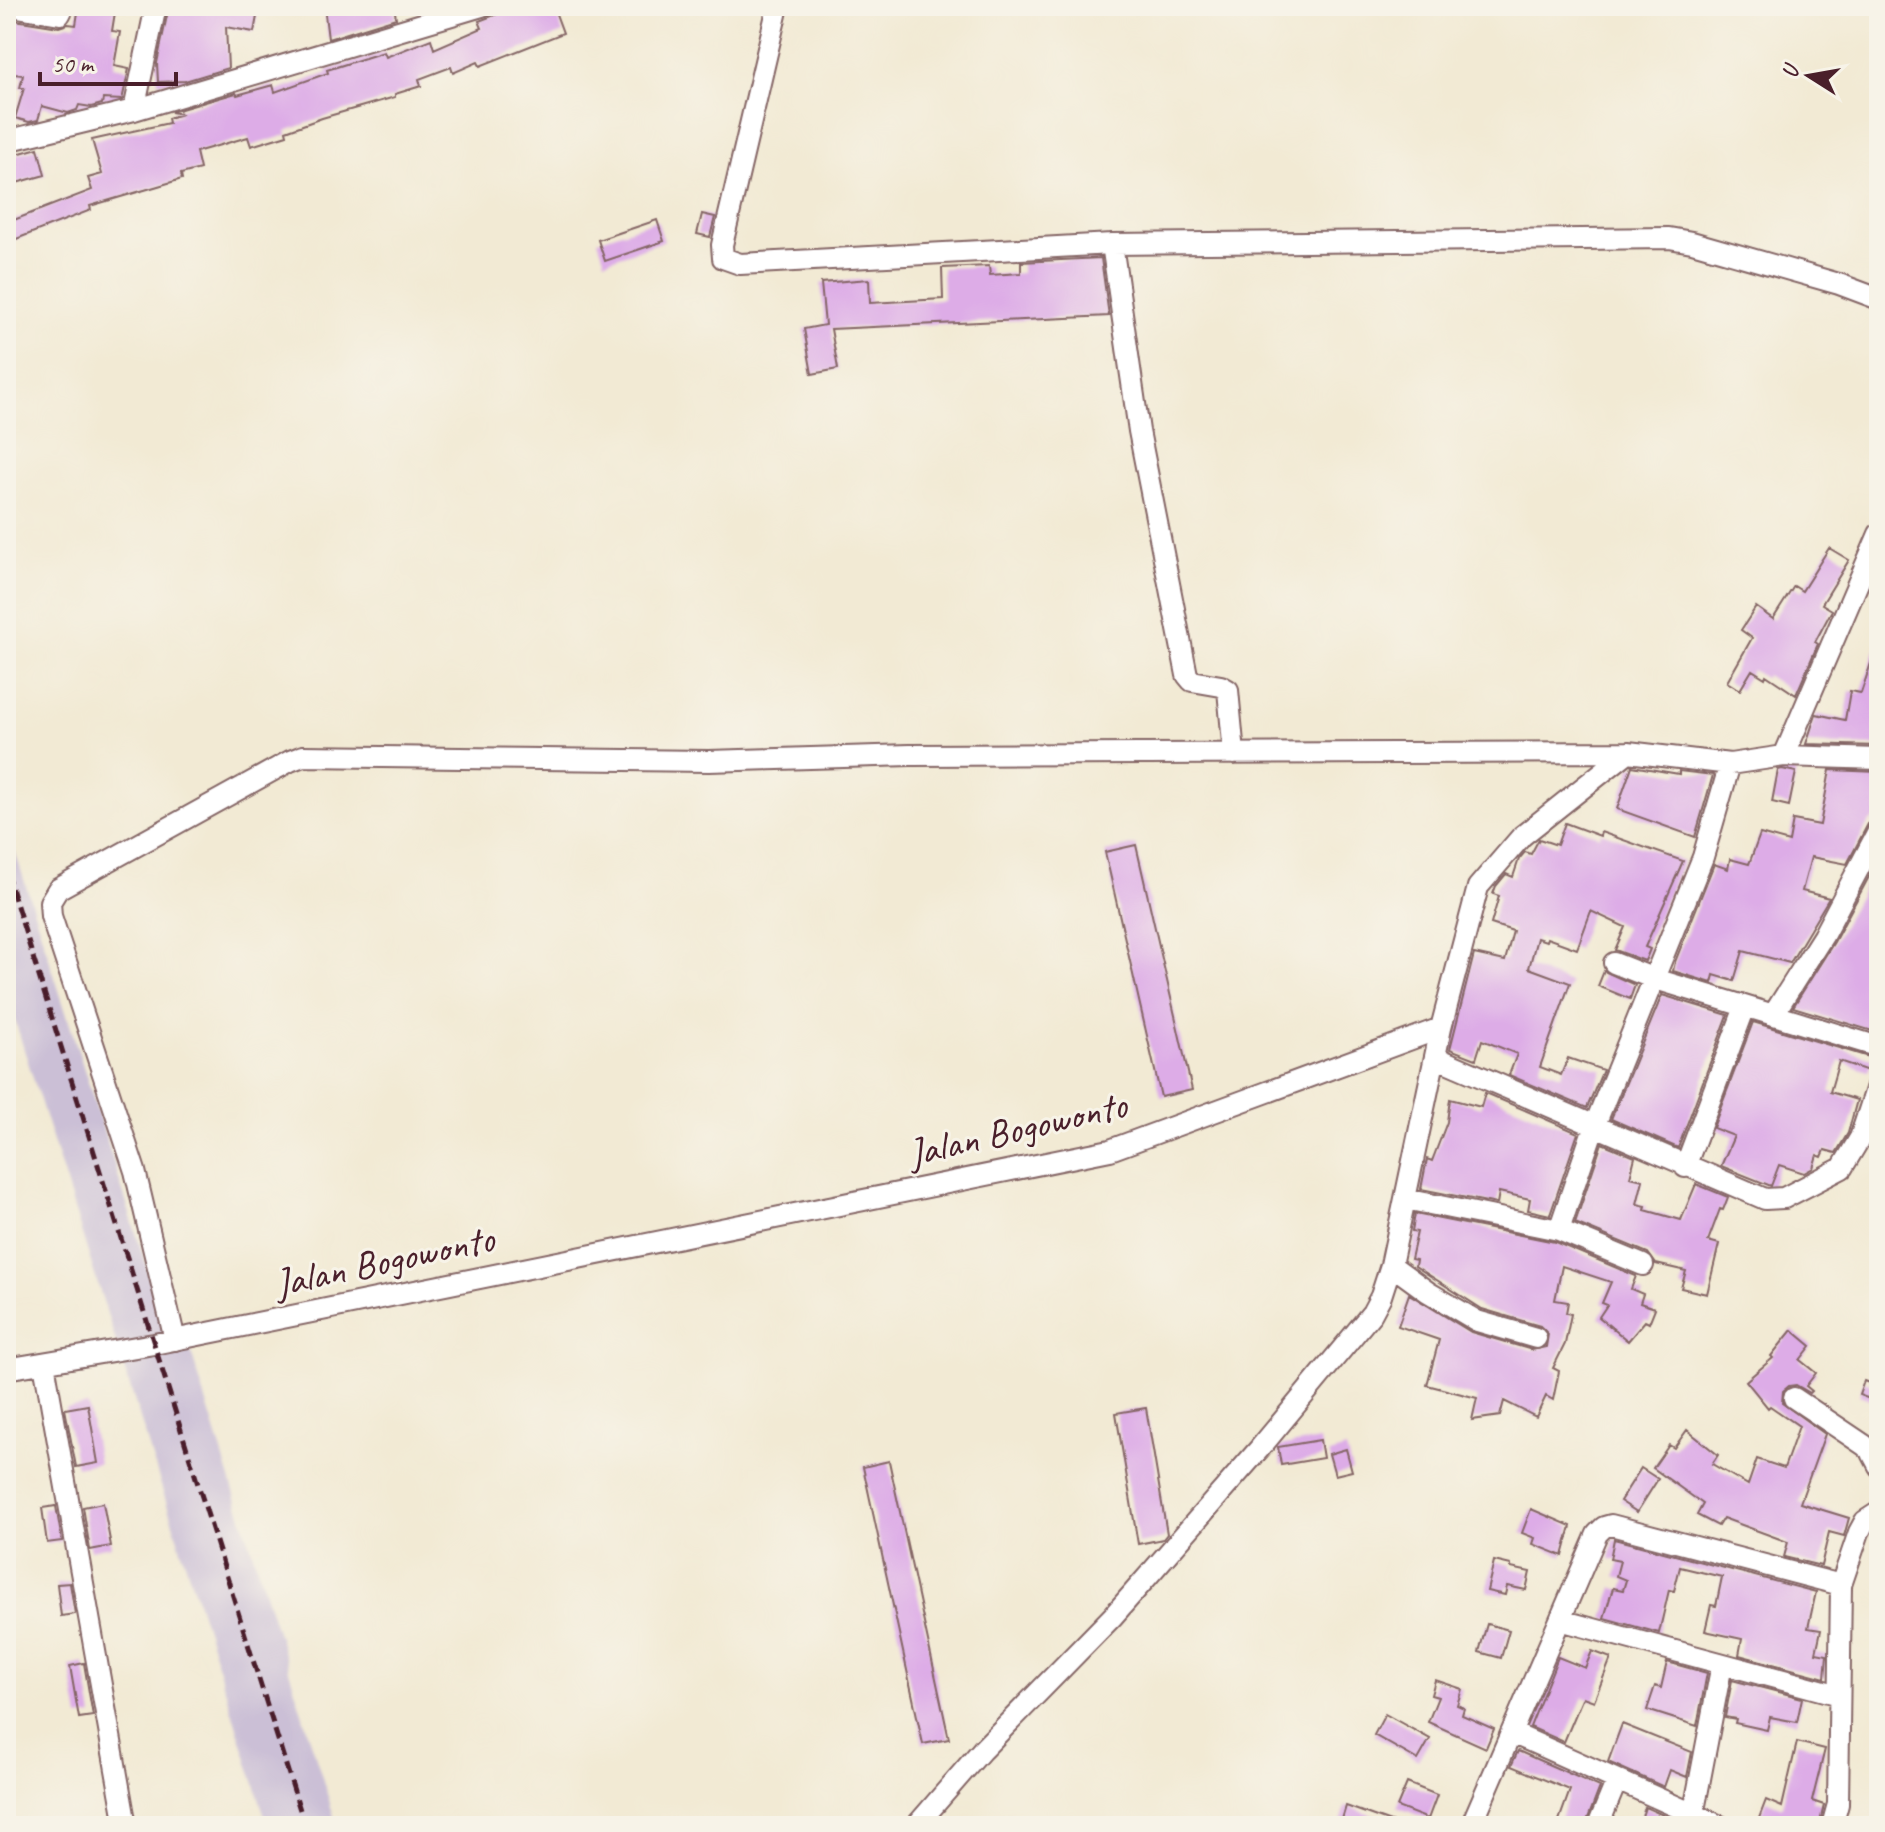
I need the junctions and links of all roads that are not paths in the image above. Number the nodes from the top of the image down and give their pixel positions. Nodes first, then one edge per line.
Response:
1 (64, 6) edge
2 (156, 6) edge
3 (482, 6) edge
4 (778, 6) edge
5 (17, 7) edge
6 (410, 16) edge
7 (134, 110) junction
8 (6, 141) edge
9 (1112, 244) junction
10 (1879, 299) edge
11 (1879, 535) edge
12 (1628, 752) junction
13 (1234, 754) junction
14 (1784, 756) junction
15 (1879, 759) edge
16 (1730, 764) junction
17 (1879, 830) edge
18 (1614, 963) dead end
19 (1652, 978) junction
20 (1745, 1007) junction
21 (1773, 1015) junction
22 (1441, 1028) junction
23 (1879, 1047) edge
24 (1435, 1057) junction
25 (1879, 1080) edge
26 (1594, 1127) junction
27 (1685, 1167) junction
28 (1405, 1199) junction
29 (1559, 1230) junction
30 (1391, 1265) junction
31 (1643, 1265) dead end
32 (1536, 1338) dead end
33 (175, 1340) junction
34 (44, 1363) junction
35 (6, 1369) edge
36 (1794, 1398) dead end
37 (1879, 1466) edge
38 (1879, 1512) edge
39 (1841, 1585) junction
40 (1560, 1620) junction
41 (1722, 1664) junction
42 (1839, 1695) junction
43 (1512, 1733) junction
44 (1617, 1780) junction
45 (1692, 1820) edge
46 (126, 1826) edge
47 (916, 1826) edge
48 (1471, 1826) edge
49 (1598, 1826) edge
50 (1720, 1826) edge
51 (1832, 1826) edge

1 - 5 street
2 - 7 street
3 - 6 street
4 - 9 street
6 - 7 street
7 - 8 street
9 - 10 street
9 - 13 street
11 - 14 street
12 - 13 street
12 - 16 street
12 - 22 street
13 - 33 street
14 - 15 street
14 - 16 street
16 - 19 street
17 - 21 street
18 - 19 street
19 - 20 street
19 - 26 street
20 - 21 street
20 - 27 street
21 - 23 street
22 - 24 street
22 - 33 street, Jalan Bogowonto
24 - 26 street
24 - 28 street
25 - 27 street
26 - 27 street
26 - 29 street
28 - 29 street
28 - 30 street
29 - 31 street
30 - 32 street
30 - 47 street
33 - 34 street, Jalan Bogowonto
34 - 35 street, Jalan Bogowonto
34 - 46 street
36 - 37 street
38 - 39 street
39 - 40 street
39 - 42 street
40 - 41 street
40 - 43 street
41 - 42 street
41 - 45 street
42 - 51 street
43 - 44 street
43 - 48 street
44 - 45 street
44 - 49 street
45 - 50 street

